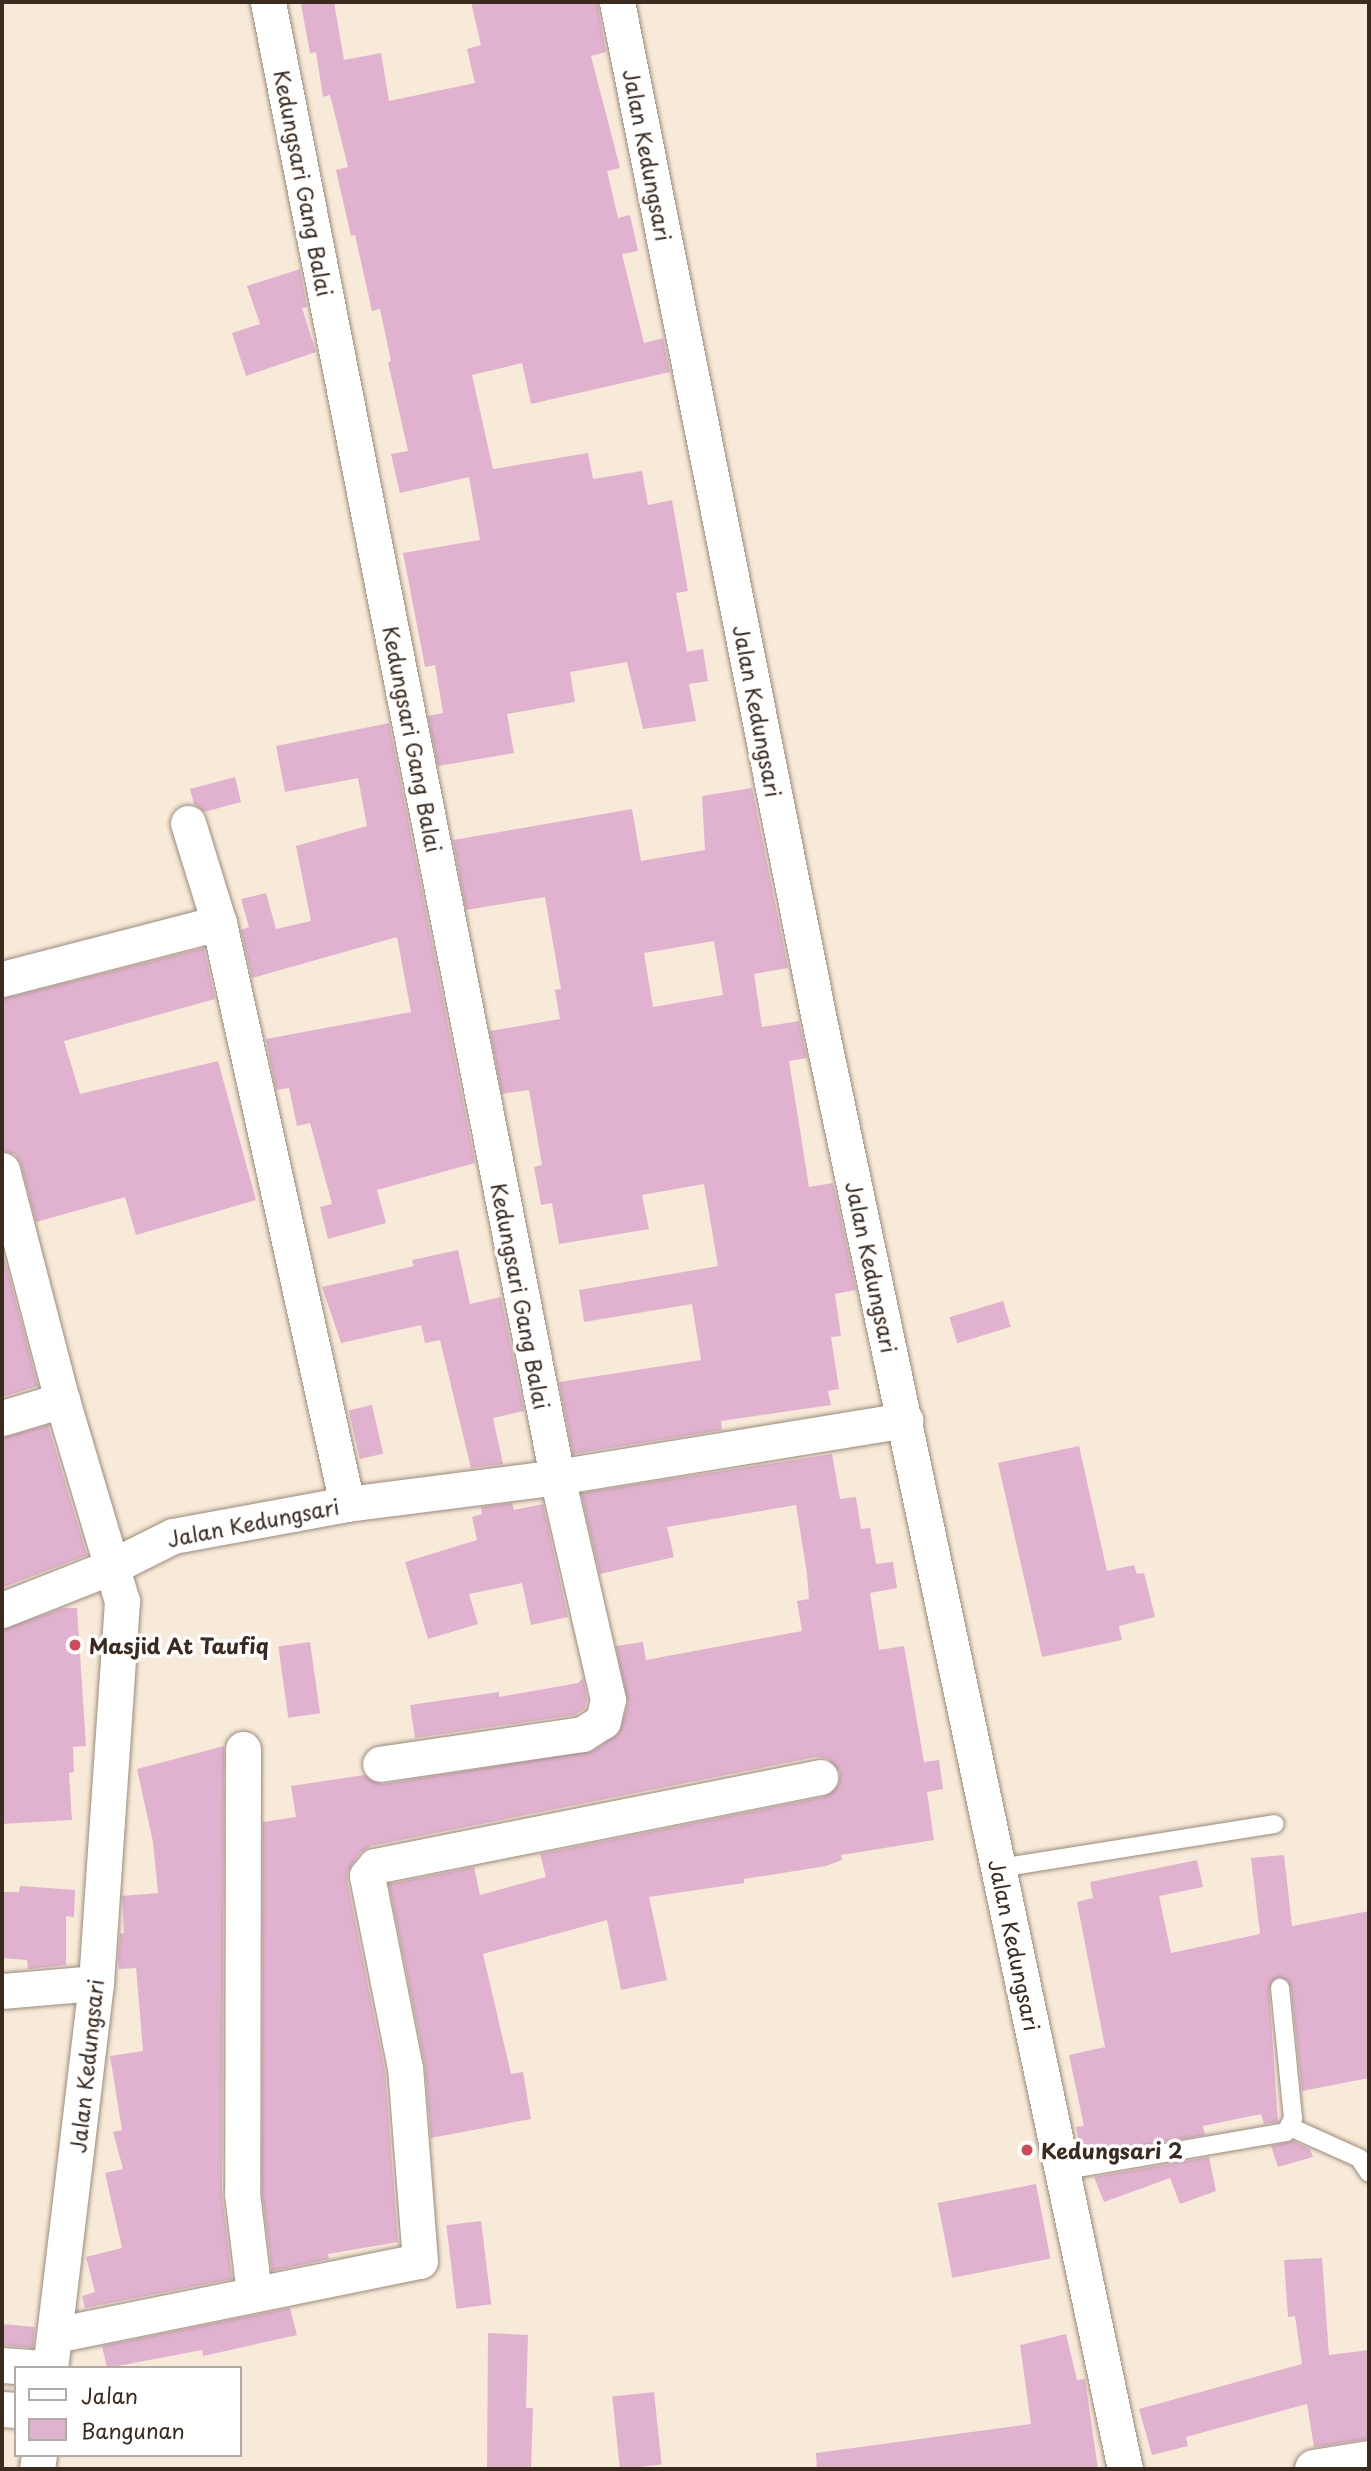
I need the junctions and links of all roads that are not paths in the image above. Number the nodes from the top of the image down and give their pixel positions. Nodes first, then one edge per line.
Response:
1 (268, 2) edge
2 (617, 2) edge
3 (188, 823) dead end
4 (219, 923) junction
5 (2, 979) edge
6 (2, 1170) edge
7 (9, 1220) edge
8 (62, 1400) junction
9 (2, 1418) edge
10 (905, 1420) junction
11 (557, 1477) junction
12 (347, 1504) junction
13 (113, 1566) junction
14 (2, 1610) edge
15 (243, 1749) dead end
16 (380, 1764) dead end
17 (820, 1777) dead end
18 (1275, 1824) dead end
19 (1000, 1868) junction
20 (96, 1983) junction
21 (1280, 1988) dead end
22 (2, 1991) edge
23 (1290, 2127) junction
24 (1061, 2171) junction
25 (1369, 2174) edge
26 (254, 2293) junction
27 (53, 2351) edge
28 (1369, 2460) edge
29 (1125, 2469) edge
30 (1314, 2469) edge

1 - 11 street, Kedungsari Gang Balai
2 - 10 street, Jalan Kedungsari
3 - 4 street
4 - 5 street
4 - 12 street
6 - 7 street
7 - 8 street
8 - 9 street
8 - 13 street
10 - 11 street, Jalan Kedungsari
10 - 19 street, Jalan Kedungsari
11 - 12 street, Jalan Kedungsari
11 - 16 street, Kedungsari Gang Balai
12 - 13 street, Jalan Kedungsari
13 - 14 street
13 - 20 street, Jalan Kedungsari
15 - 26 street
17 - 26 street
18 - 19 lane
19 - 24 street, Jalan Kedungsari
20 - 22 street
20 - 27 street, Jalan Kedungsari
21 - 23 lane
23 - 24 lane
23 - 25 lane
24 - 29 street, Jalan Kedungsari
26 - 27 street
28 - 30 street

